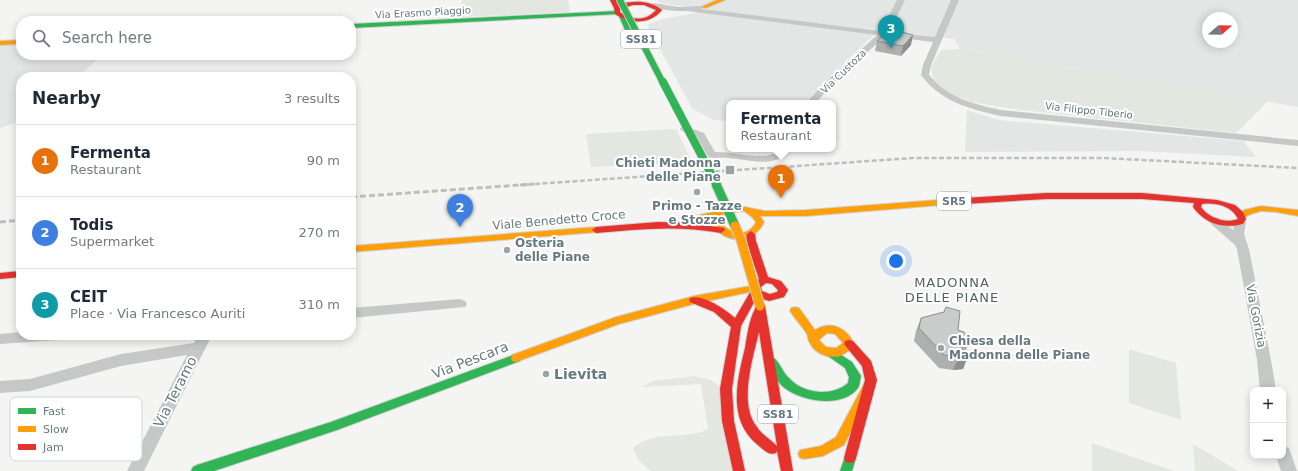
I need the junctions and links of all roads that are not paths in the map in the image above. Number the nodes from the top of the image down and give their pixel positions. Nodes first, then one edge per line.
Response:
1 (901, 0) edge
2 (955, 0) edge
3 (720, 2) edge
4 (648, 3) edge
5 (704, 7) junction
6 (619, 9) edge
7 (690, 10) junction
8 (723, 13) junction
9 (650, 18) junction
10 (640, 19) junction
11 (356, 26) edge
12 (884, 33) junction
13 (938, 40) junction
14 (16, 42) edge
15 (0, 44) edge
16 (662, 79) junction
17 (813, 100) edge
18 (1298, 143) edge
19 (784, 152) edge
20 (1113, 196) junction
21 (1202, 201) junction
22 (1220, 203) junction
23 (1261, 209) junction
24 (751, 212) junction
25 (720, 213) junction
26 (806, 213) junction
27 (1201, 213) junction
28 (1298, 213) edge
29 (1240, 219) junction
30 (1215, 221) junction
31 (673, 224) junction
32 (760, 226) junction
33 (721, 230) junction
34 (748, 237) junction
35 (1241, 243) junction
36 (356, 249) edge
37 (16, 274) edge
38 (0, 276) edge
39 (764, 280) junction
40 (756, 289) junction
41 (777, 297) junction
42 (694, 300) junction
43 (460, 304) dead end
44 (760, 306) junction
45 (795, 312) junction
46 (356, 313) edge
47 (736, 326) junction
48 (834, 329) junction
49 (16, 338) edge
50 (814, 338) junction
51 (0, 339) edge
52 (201, 341) edge
53 (849, 344) junction
54 (832, 353) junction
55 (769, 357) junction
56 (869, 385) junction
57 (0, 387) edge
58 (1268, 387) edge
59 (772, 449) dead end
60 (804, 454) dead end
61 (142, 459) edge
62 (1285, 459) edge
63 (141, 461) edge
64 (852, 467) edge
65 (136, 471) edge
66 (197, 471) edge
67 (739, 471) edge
68 (787, 471) edge
69 (1288, 471) edge

1 - 12 street, Via Custoza
2 - 13 street
3 - 5 main road
3 - 8 main road
4 - 5 street
4 - 6 main road
4 - 9 main road
5 - 7 street
5 - 8 street
6 - 10 main road
6 - 11 main road, Via Erasmo Piaggio
6 - 16 main road, SS81, bridge
6 - 16 main road
6 - 19 street
7 - 8 street
7 - 9 street
8 - 12 street
9 - 10 main road
10 - 16 main road
12 - 13 street
12 - 17 street, Via Custoza
13 - 18 street, Via Filippo Tiberio
14 - 15 main road
16 - 44 main road, SS81, bridge
20 - 21 main road, SR5
20 - 26 main road, SR5
20 - 27 main road, SR5
21 - 22 main road, SR5
21 - 27 main road
22 - 23 main road, SR5
22 - 29 main road, SR5
23 - 28 main road, SR5
23 - 29 main road, SR5
24 - 25 main road, SR5
24 - 26 main road, SR5
24 - 32 main road
25 - 31 main road, SR5
25 - 33 main road
26 - 32 main road, SR5
27 - 30 main road, SR5
29 - 30 main road, SR5
29 - 35 street, Via Gorizia
30 - 35 street
31 - 33 main road, SR5
31 - 36 main road, Viale Benedetto Croce / SR5
32 - 34 main road, SR5
33 - 34 main road, SR5
34 - 39 main road
35 - 58 street, Via Gorizia
37 - 38 main road
39 - 40 main road
39 - 41 main road
40 - 41 main road
40 - 42 main road, Via Pescara
40 - 47 main road
41 - 45 main road
42 - 47 main road
42 - 66 main road, Via Pescara
43 - 46 street
44 - 55 main road, SS81
44 - 59 main road
45 - 48 main road
45 - 50 main road
47 - 67 main road
48 - 50 main road
48 - 53 main road
49 - 51 street
50 - 54 main road
52 - 57 street
52 - 61 street, Via Teramo
53 - 54 main road
53 - 56 main road
54 - 55 main road
55 - 68 main road, SS81
56 - 60 main road
56 - 64 main road
62 - 69 street
63 - 65 street, Via Teramo

